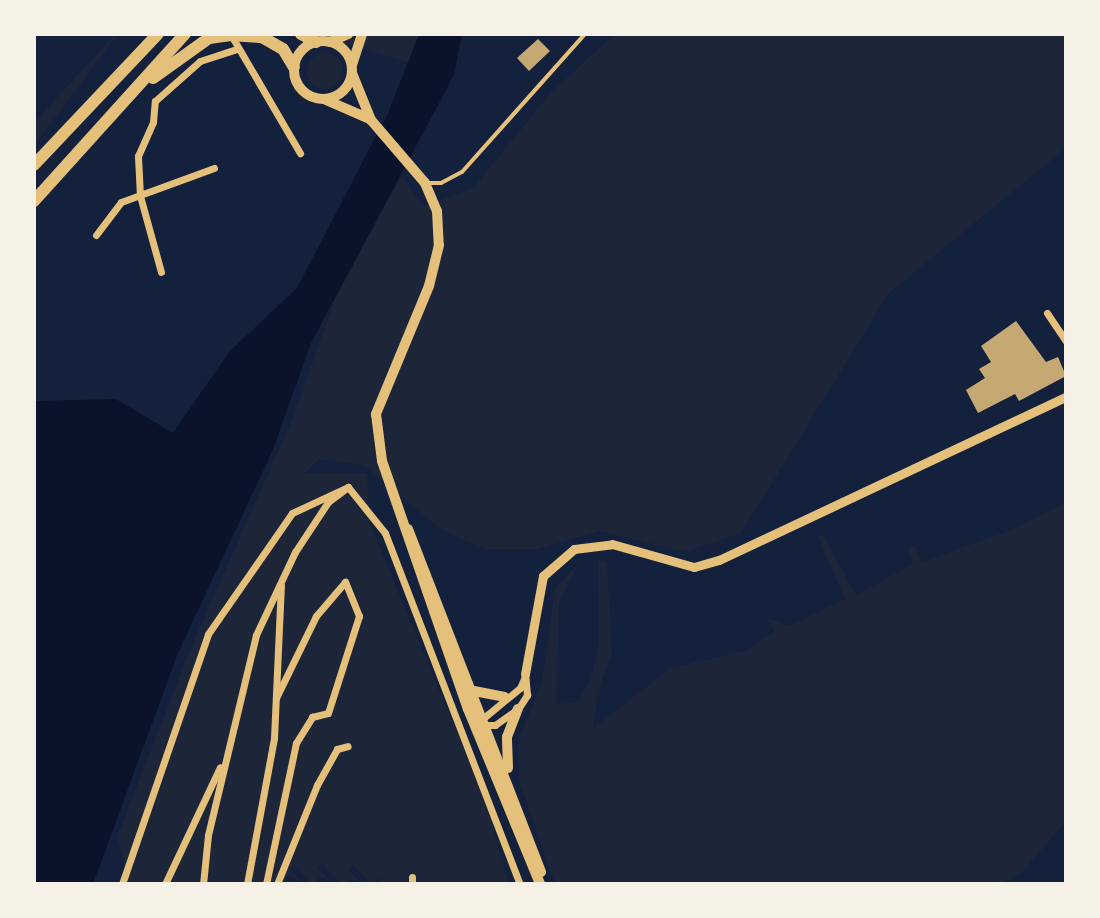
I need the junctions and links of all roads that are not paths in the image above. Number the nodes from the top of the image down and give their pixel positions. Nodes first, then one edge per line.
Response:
1 (145, 34) edge
2 (158, 34) edge
3 (185, 34) edge
4 (301, 34) edge
5 (348, 34) edge
6 (362, 34) edge
7 (585, 34) edge
8 (231, 35) edge
9 (316, 42) junction
10 (330, 42) junction
11 (237, 49) junction
12 (294, 67) junction
13 (352, 69) junction
14 (109, 85) junction
15 (141, 86) junction
16 (324, 99) junction
17 (374, 124) junction
18 (300, 153) dead end
19 (34, 165) edge
20 (214, 168) dead end
21 (425, 183) junction
22 (140, 196) junction
23 (34, 201) edge
24 (96, 235) dead end
25 (161, 272) dead end
26 (1047, 313) dead end
27 (1066, 341) edge
28 (1066, 397) edge
29 (348, 487) junction
30 (391, 491) junction
31 (281, 582) junction
32 (434, 617) junction
33 (525, 674) junction
34 (474, 691) junction
35 (504, 697) junction
36 (276, 698) junction
37 (518, 709) junction
38 (484, 721) junction
39 (348, 746) dead end
40 (483, 747) junction
41 (228, 751) junction
42 (510, 786) junction
43 (122, 884) edge
44 (165, 884) edge
45 (203, 884) edge
46 (247, 884) edge
47 (266, 884) edge
48 (277, 884) edge
49 (520, 884) edge
50 (541, 884) edge

1 - 14 highway
2 - 14 highway
3 - 15 highway
4 - 9 highway
5 - 10 main road
6 - 13 main road
7 - 21 lane
8 - 11 street
8 - 12 highway
8 - 15 highway
9 - 10 main road
9 - 12 main road
10 - 13 main road
11 - 18 street
11 - 22 street
12 - 16 main road
13 - 16 main road
13 - 17 main road
14 - 19 highway
15 - 23 highway
16 - 17 main road
17 - 21 main road
20 - 22 street
21 - 30 main road
22 - 24 street
22 - 25 street
26 - 27 street
28 - 33 street
29 - 31 street
29 - 43 street
29 - 49 street
30 - 32 main road
30 - 34 main road
31 - 36 street
31 - 41 street
32 - 38 street
32 - 40 main road
33 - 35 street
33 - 37 street
34 - 35 main road
34 - 38 main road
35 - 38 street
36 - 46 street
36 - 47 street
37 - 38 street
37 - 42 main road
38 - 40 street
38 - 42 main road
39 - 48 street
40 - 50 main road
41 - 44 street
41 - 45 street
42 - 50 main road

